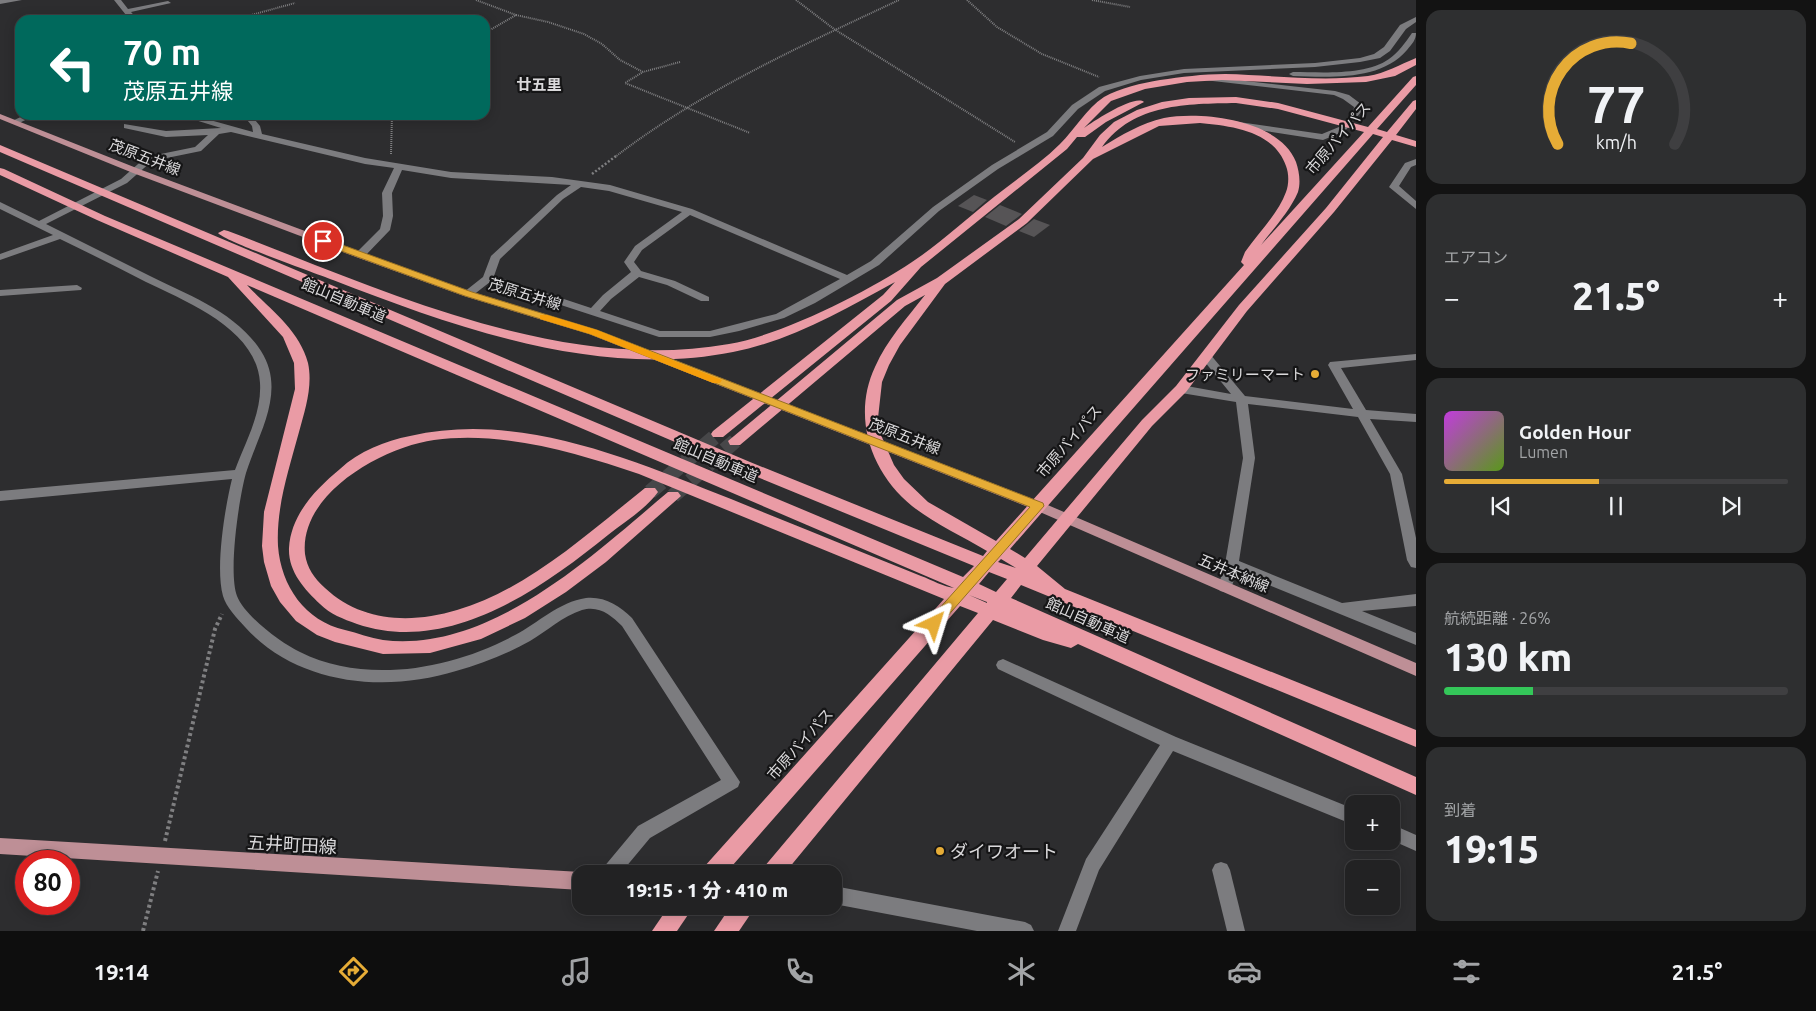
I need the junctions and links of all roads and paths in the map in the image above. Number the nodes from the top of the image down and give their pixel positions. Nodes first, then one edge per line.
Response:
1 (19, 0) edge
2 (117, 0) edge
3 (476, 0) edge
4 (796, 0) edge
5 (899, 0) edge
6 (967, 0) edge
7 (1092, 0) edge
8 (0, 2) edge
9 (168, 3) dead end
10 (295, 3) dead end
11 (1130, 7) dead end
12 (128, 11) junction
13 (131, 15) edge
14 (251, 15) edge
15 (516, 15) junction
16 (1416, 19) edge
17 (490, 29) edge
18 (834, 30) junction
19 (1415, 35) dead end
20 (1416, 61) edge
21 (680, 62) dead end
22 (1243, 69) junction
23 (643, 72) junction
24 (1204, 78) junction
25 (1416, 79) edge
26 (1117, 85) junction
27 (1416, 103) edge
28 (688, 107) junction
29 (1319, 112) junction
30 (0, 116) edge
31 (1416, 119) edge
32 (19, 120) edge
33 (201, 120) edge
34 (251, 120) edge
35 (392, 120) edge
36 (14, 122) junction
37 (1225, 122) junction
38 (127, 126) dead end
39 (231, 128) junction
40 (1396, 129) junction
41 (216, 132) junction
42 (750, 133) dead end
43 (258, 135) junction
44 (1416, 137) edge
45 (1416, 144) edge
46 (1063, 147) junction
47 (0, 148) edge
48 (1027, 148) junction
49 (1087, 160) junction
50 (1416, 162) edge
51 (393, 165) junction
52 (0, 171) edge
53 (136, 171) junction
54 (579, 184) junction
55 (125, 201) junction
56 (0, 205) edge
57 (1416, 206) edge
58 (689, 211) junction
59 (40, 224) junction
60 (62, 235) junction
61 (360, 255) junction
62 (0, 256) edge
63 (917, 264) junction
64 (230, 271) junction
65 (637, 273) junction
66 (1244, 273) junction
67 (488, 278) junction
68 (848, 279) junction
69 (941, 281) junction
70 (77, 288) dead end
71 (0, 293) edge
72 (468, 294) junction
73 (705, 299) dead end
74 (593, 314) junction
75 (1206, 356) junction
76 (1416, 357) edge
77 (797, 380) junction
78 (1181, 389) junction
79 (1242, 400) junction
80 (1363, 415) junction
81 (1416, 418) edge
82 (718, 434) tunnel mouth
83 (735, 441) tunnel mouth
84 (240, 474) junction
85 (650, 492) tunnel mouth
86 (0, 496) edge
87 (673, 496) tunnel mouth
88 (1038, 506) junction
89 (1068, 520) junction
90 (1416, 563) edge
91 (1232, 564) junction
92 (1225, 587) junction
93 (230, 598) junction
94 (1067, 599) junction
95 (1416, 600) edge
96 (1344, 608) junction
97 (1416, 639) edge
98 (1129, 658) junction
99 (1003, 666) dead end
100 (1416, 670) edge
101 (1416, 739) edge
102 (1170, 742) junction
103 (1416, 786) edge
104 (1345, 813) edge
105 (1400, 836) edge
106 (1416, 843) edge
107 (0, 846) edge
108 (162, 856) junction
109 (616, 865) edge
110 (719, 865) edge
111 (779, 865) edge
112 (1221, 870) dead end
113 (572, 881) edge
114 (842, 897) edge
115 (676, 915) edge
116 (738, 915) edge
117 (985, 928) edge
118 (143, 931) edge
119 (663, 931) edge
120 (725, 931) edge
121 (1025, 931) edge
122 (1067, 931) edge
123 (1236, 931) edge

1 - 8 street
2 - 12 street
3 - 15 path
4 - 18 path
5 - 18 path
6 - 26 path
7 - 11 path
9 - 12 street
10 - 14 path
12 - 13 street
15 - 17 path
15 - 23 path
16 - 22 street
18 - 28 path
18 - 48 path
19 - 22 street
20 - 24 highway
21 - 23 path
22 - 26 street
23 - 28 path
24 - 37 street
24 - 46 highway
25 - 66 highway, 市原バイパス
26 - 48 street
27 - 40 highway
28 - 42 path
28 - 54 path
29 - 44 highway
29 - 45 highway
29 - 46 highway
29 - 49 highway
30 - 36 main road, 茂原五井線
31 - 40 highway
32 - 36 street
33 - 39 street
34 - 43 street
35 - 51 path
36 - 53 main road, 茂原五井線
37 - 49 highway
37 - 66 highway
38 - 41 street
39 - 41 street
39 - 43 street
40 - 75 highway
41 - 53 street
43 - 51 street
46 - 63 highway
47 - 55 highway, 館山自動車道
48 - 68 street
49 - 69 highway
50 - 57 street
51 - 54 street
51 - 61 street
52 - 64 highway, 館山自動車道
53 - 59 street
53 - 61 main road, 茂原五井線
54 - 58 street
54 - 67 street
55 - 63 highway
55 - 94 highway, 館山自動車道
56 - 59 street
58 - 65 street
58 - 68 street
59 - 60 street
60 - 62 street
60 - 84 street
61 - 72 main road, 茂原五井線
63 - 77 highway
64 - 87 highway
64 - 98 highway, 館山自動車道
65 - 73 street
65 - 74 street
66 - 88 highway, 市原バイパス
67 - 72 street
67 - 74 street
68 - 74 street
69 - 77 highway
69 - 94 highway
70 - 71 street
72 - 88 main road, 茂原五井線
75 - 78 highway
75 - 79 street
76 - 80 street
77 - 82 highway
77 - 83 highway
78 - 79 street
78 - 89 highway
79 - 80 street
79 - 91 street
80 - 81 street
80 - 90 street
84 - 86 street
84 - 93 street
85 - 98 highway
88 - 89 main road, 五井本納線
88 - 110 highway, 市原バイパス
89 - 92 main road, 五井本納線
89 - 111 highway
91 - 92 street
91 - 96 street
92 - 100 main road, 五井本納線
93 - 108 path
93 - 109 street
94 - 101 highway, 館山自動車道
95 - 96 street
96 - 97 street
98 - 103 highway, 館山自動車道
99 - 102 street
102 - 104 street
102 - 122 street
105 - 106 street
107 - 108 main road, 五井町田線
108 - 113 main road, 五井町田線
108 - 118 path
112 - 123 street
114 - 117 street
115 - 119 highway
116 - 120 highway
117 - 121 street

